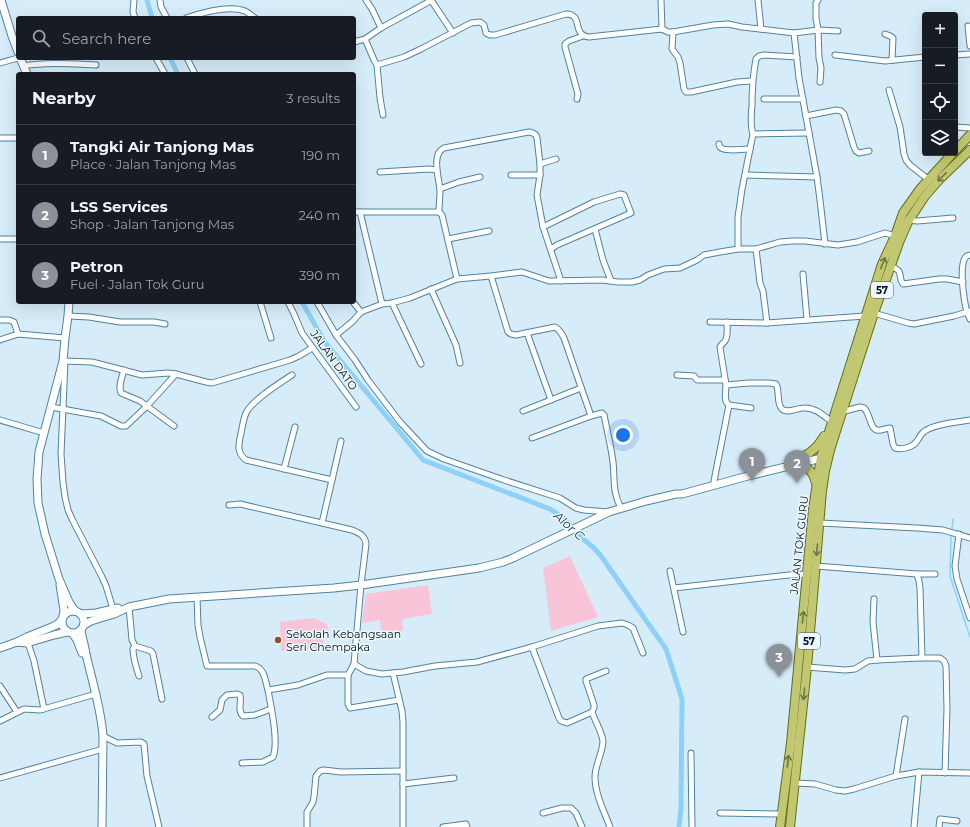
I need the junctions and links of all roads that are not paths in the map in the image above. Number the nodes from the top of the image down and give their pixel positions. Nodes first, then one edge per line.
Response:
1 (1, 0) edge
2 (134, 0) edge
3 (160, 0) edge
4 (366, 0) edge
5 (431, 0) edge
6 (661, 0) edge
7 (758, 0) edge
8 (818, 0) edge
9 (2, 14) edge
10 (134, 16) edge
11 (166, 16) edge
12 (194, 16) edge
13 (252, 16) edge
14 (968, 26) dead end
15 (381, 28) junction
16 (662, 29) junction
17 (761, 29) junction
18 (818, 30) junction
19 (673, 32) junction
20 (838, 32) dead end
21 (453, 33) junction
22 (794, 33) junction
23 (885, 34) dead end
24 (584, 36) junction
25 (365, 39) junction
26 (356, 41) edge
27 (970, 46) edge
28 (16, 47) edge
29 (958, 54) edge
30 (970, 54) edge
31 (835, 55) dead end
32 (797, 57) junction
33 (922, 57) edge
34 (16, 59) edge
35 (20, 60) edge
36 (157, 60) edge
37 (188, 60) edge
38 (892, 60) junction
39 (0, 64) edge
40 (96, 65) dead end
41 (377, 65) junction
42 (23, 66) junction
43 (26, 72) edge
44 (164, 72) edge
45 (194, 72) edge
46 (752, 81) junction
47 (820, 82) dead end
48 (889, 90) dead end
49 (577, 99) dead end
50 (764, 99) dead end
51 (803, 99) junction
52 (383, 115) dead end
53 (806, 116) junction
54 (958, 127) edge
55 (970, 128) edge
56 (809, 133) junction
57 (753, 134) junction
58 (970, 135) edge
59 (0, 138) edge
60 (16, 138) edge
61 (719, 144) dead end
62 (958, 148) edge
63 (750, 149) junction
64 (970, 150) edge
65 (869, 151) dead end
66 (950, 156) edge
67 (556, 159) dead end
68 (540, 164) junction
69 (436, 170) junction
70 (380, 172) dead end
71 (511, 175) dead end
72 (540, 175) junction
73 (745, 175) junction
74 (480, 177) dead end
75 (817, 178) junction
76 (929, 180) junction
77 (440, 189) junction
78 (356, 212) edge
79 (360, 212) junction
80 (439, 212) junction
81 (953, 218) dead end
82 (909, 220) junction
83 (543, 227) junction
84 (595, 229) junction
85 (489, 231) dead end
86 (895, 236) junction
87 (0, 239) edge
88 (16, 239) edge
89 (448, 239) junction
90 (825, 244) junction
91 (551, 249) junction
92 (738, 249) junction
93 (756, 249) junction
94 (970, 255) edge
95 (890, 266) junction
96 (803, 274) dead end
97 (491, 276) junction
98 (457, 279) junction
99 (561, 281) junction
100 (611, 281) junction
101 (963, 282) junction
102 (432, 290) junction
103 (392, 302) junction
104 (69, 304) edge
105 (261, 304) edge
106 (289, 304) edge
107 (318, 304) edge
108 (355, 304) edge
109 (382, 304) junction
110 (969, 311) edge
111 (362, 312) junction
112 (874, 313) junction
113 (68, 316) junction
114 (865, 316) junction
115 (970, 319) edge
116 (0, 320) edge
117 (807, 320) junction
118 (710, 322) dead end
119 (726, 322) junction
120 (767, 323) junction
121 (165, 324) dead end
122 (527, 333) junction
123 (18, 334) junction
124 (336, 335) junction
125 (64, 338) junction
126 (272, 338) dead end
127 (0, 340) edge
128 (312, 348) junction
129 (64, 361) junction
130 (460, 363) dead end
131 (420, 364) dead end
132 (124, 370) junction
133 (176, 374) junction
134 (292, 375) dead end
135 (677, 375) dead end
136 (726, 383) junction
137 (581, 388) junction
138 (551, 400) junction
139 (147, 406) junction
140 (729, 406) junction
141 (51, 407) junction
142 (356, 407) dead end
143 (751, 408) dead end
144 (63, 410) junction
145 (523, 411) dead end
146 (841, 412) junction
147 (591, 416) junction
148 (0, 420) edge
149 (970, 420) edge
150 (832, 422) junction
151 (174, 426) dead end
152 (294, 427) dead end
153 (44, 433) junction
154 (828, 433) junction
155 (532, 438) dead end
156 (341, 441) dead end
157 (826, 454) junction
158 (802, 457) junction
159 (788, 466) junction
160 (284, 469) junction
161 (332, 480) junction
162 (714, 481) junction
163 (817, 485) junction
164 (676, 494) junction
165 (229, 504) dead end
166 (621, 508) junction
167 (609, 512) junction
168 (322, 523) junction
169 (820, 523) junction
170 (958, 534) junction
171 (970, 538) edge
172 (816, 566) junction
173 (670, 571) dead end
174 (807, 574) junction
175 (916, 574) junction
176 (935, 574) dead end
177 (60, 579) junction
178 (361, 585) junction
179 (674, 588) junction
180 (197, 597) junction
181 (874, 599) dead end
182 (128, 607) junction
183 (113, 609) junction
184 (78, 613) junction
185 (62, 618) junction
186 (970, 618) edge
187 (82, 627) junction
188 (682, 632) dead end
189 (70, 633) junction
190 (17, 642) junction
191 (28, 643) junction
192 (135, 646) junction
193 (532, 647) junction
194 (0, 648) edge
195 (643, 653) dead end
196 (922, 658) junction
197 (877, 660) junction
198 (354, 664) junction
199 (807, 667) junction
200 (606, 671) dead end
201 (90, 673) junction
202 (393, 673) junction
203 (348, 675) junction
204 (139, 676) dead end
205 (0, 686) edge
206 (268, 690) junction
207 (96, 694) junction
208 (162, 699) dead end
209 (399, 700) junction
210 (44, 709) junction
211 (271, 710) junction
212 (17, 712) junction
213 (592, 712) junction
214 (212, 717) dead end
215 (905, 719) dead end
216 (0, 722) edge
217 (104, 736) junction
218 (103, 749) junction
219 (691, 753) dead end
220 (242, 763) dead end
221 (403, 772) junction
222 (919, 772) junction
223 (945, 773) junction
224 (970, 773) edge
225 (896, 776) junction
226 (0, 778) edge
227 (454, 778) dead end
228 (786, 780) junction
229 (795, 782) junction
230 (403, 784) junction
231 (543, 813) dead end
232 (720, 813) dead end
233 (782, 814) junction
234 (957, 821) dead end
235 (102, 827) edge
236 (159, 827) edge
237 (307, 827) edge
238 (403, 827) edge
239 (443, 827) edge
240 (467, 827) edge
241 (582, 827) edge
242 (610, 827) edge
243 (692, 827) edge
244 (780, 827) edge
245 (784, 827) edge
246 (790, 827) edge
247 (914, 827) edge
248 (939, 827) edge

1 - 9 main road
2 - 10 street
3 - 11 street
4 - 15 street
5 - 15 street
5 - 21 street
6 - 16 street
7 - 17 street
8 - 18 street
9 - 28 main road
12 - 13 street
14 - 27 street
15 - 25 street
16 - 19 street
16 - 24 street
17 - 19 street
17 - 22 street
18 - 20 street
18 - 22 street
18 - 47 street
19 - 46 street
21 - 24 street
21 - 41 street
22 - 32 street
23 - 38 street
24 - 49 street
25 - 26 street
25 - 41 street
29 - 30 street
31 - 38 street
32 - 46 street
32 - 51 street
33 - 38 street
34 - 39 street
35 - 42 main road
36 - 44 street
37 - 45 street
40 - 42 street
41 - 52 street
42 - 43 main road
46 - 57 street
48 - 76 street
50 - 51 street
51 - 53 street
53 - 56 street
53 - 65 street
54 - 55 street
56 - 57 street
56 - 75 street
57 - 63 street
58 - 62 main road, JALAN TOK GURU / 57
59 - 60 street
61 - 63 street
63 - 73 street
64 -> 82 main road, JALAN TOK GURU / 57
66 - 76 main road, JALAN TOK GURU / 57
67 - 68 street
68 - 69 street
68 - 72 street
69 - 70 street
69 - 77 street
71 - 72 street
72 - 83 street
73 - 75 street
73 - 92 street
74 - 77 street
75 - 90 street
76 - 86 main road, JALAN TOK GURU / 57
77 - 80 street
78 - 79 street
79 - 80 street
79 - 109 street
80 - 89 street
81 - 82 street
82 - 95 main road, JALAN TOK GURU / 57
83 - 84 street
83 - 91 street
84 - 91 street
84 - 100 street
85 - 89 street
86 - 90 street
114 -> 86 main road, JALAN TOK GURU / 57
87 - 88 street
89 - 98 street
90 - 93 street
91 - 99 street
92 - 93 street
92 - 100 street
93 - 120 street
94 - 101 street
95 - 101 street
95 - 112 main road, JALAN TOK GURU / 57
96 - 117 street
97 - 98 street
97 - 99 street
97 - 122 street
98 - 102 street
99 - 100 street
101 - 110 street
102 - 103 street
102 - 130 street
103 - 109 street
103 - 131 street
104 - 113 main road
105 - 126 street
106 - 128 street, JALAN DATO
107 - 124 street
108 - 111 street
109 - 111 street
110 - 112 street
110 - 115 street
111 - 124 street
112 - 146 main road, JALAN TOK GURU / 57
113 - 121 street
113 - 125 main road
114 - 117 street
114 - 150 main road, JALAN TOK GURU / 57
116 - 123 street
117 - 120 street
118 - 119 street
119 - 120 street
119 - 136 street
122 - 137 street
122 - 138 street
123 - 125 street
123 - 127 street
124 - 167 street
125 - 129 main road
128 - 133 street
128 - 142 street, JALAN DATO
129 - 132 street
129 - 141 main road
129 - 144 street
132 - 133 street
132 - 139 street
133 - 139 street
134 - 160 street
135 - 136 street
136 - 140 street
136 - 150 street
137 - 138 street
137 - 147 street
138 - 145 street
139 - 144 street
139 - 151 street
140 - 143 street
140 - 162 street
141 - 144 street
141 - 153 main road
144 - 183 street
146 - 149 street
146 - 157 main road, JALAN TOK GURU / 57
147 - 155 street
147 - 166 street
148 - 153 street
150 - 154 main road, JALAN TOK GURU / 57
152 - 160 street
153 - 177 main road
154 - 157 main road, JALAN TOK GURU / 57
154 - 158 main road
156 - 161 street
157 - 158 main road
157 - 159 main road
157 - 163 main road, JALAN TOK GURU / 57
157 - 169 main road, JALAN TOK GURU / 57
158 - 162 main road
159 - 163 main road
159 - 164 main road
160 - 161 street
161 - 168 street
162 - 164 main road
163 - 174 main road, JALAN TOK GURU / 57
164 - 166 main road
165 - 168 street
166 - 167 main road
167 - 178 main road
168 - 178 street
169 - 170 street
169 -> 172 main road, JALAN TOK GURU / 57
170 - 171 street
170 - 186 street
172 - 175 street
172 - 199 main road, JALAN TOK GURU / 57
173 - 179 street
174 - 179 street
228 -> 174 main road, JALAN TOK GURU / 57
175 - 176 street
175 - 196 street
177 - 184 main road
177 - 185 main road
178 - 180 main road
178 - 198 street
179 - 188 street
180 - 182 main road
180 - 206 street
181 - 197 street
182 - 183 main road
182 - 187 main road
182 - 192 street
183 - 184 main road
184 - 185 main road
184 - 187 main road
185 - 189 main road
185 - 190 main road
187 - 189 main road
187 - 201 main road
189 - 191 main road
189 - 201 main road
190 - 191 main road
190 - 194 main road
191 - 210 street
192 - 204 street
192 - 208 street
193 - 195 street
193 - 202 street
193 - 213 street
196 - 197 street
196 - 223 street
197 - 199 street
198 - 202 street
198 - 203 street
199 -> 229 main road, JALAN TOK GURU / 57
200 - 213 street
201 - 207 main road
202 - 209 street
203 - 206 street
203 - 209 street
205 - 212 street
206 - 211 street
207 - 210 street
207 - 217 main road
209 - 221 street
210 - 212 street
211 - 214 street
211 - 220 street
212 - 216 street
213 - 242 street
215 - 225 street
217 - 218 main road
217 - 236 street
218 - 226 street
218 - 235 main road
219 - 243 street
221 - 230 street
221 - 237 street
222 - 223 street
222 - 225 street
222 - 247 street
223 - 224 street
225 - 229 street
227 - 230 street
228 - 233 main road, JALAN TOK GURU / 57
228 - 245 main road
229 - 246 main road, JALAN TOK GURU / 57
230 - 238 street
231 - 241 street
232 - 233 street
233 - 244 main road, JALAN TOK GURU / 57
234 - 248 street
239 - 240 street

